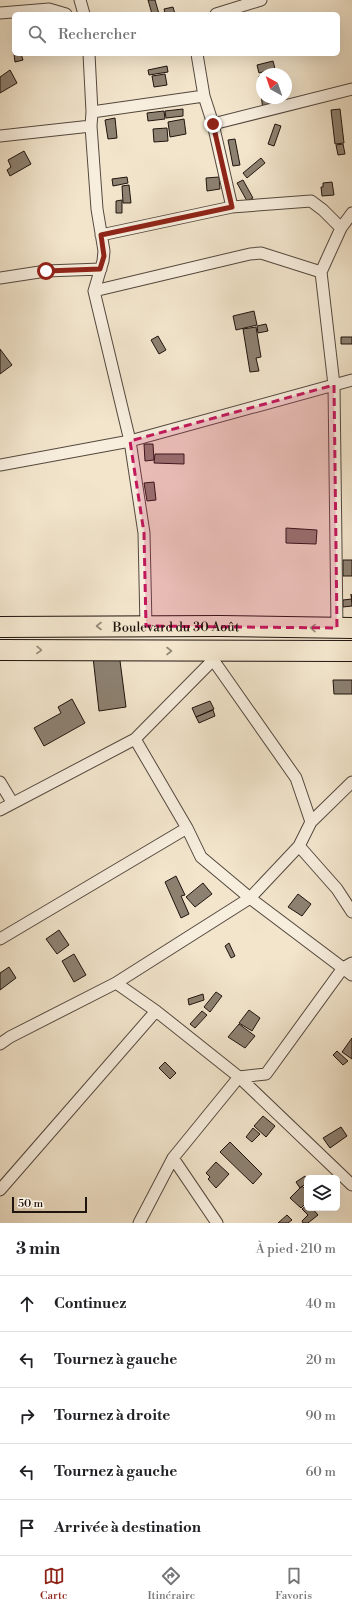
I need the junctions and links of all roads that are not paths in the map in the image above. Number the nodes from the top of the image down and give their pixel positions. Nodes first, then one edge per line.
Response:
1 (80, 0) edge
2 (261, 0) edge
3 (12, 12) edge
4 (12, 12) edge
5 (59, 12) edge
6 (83, 12) edge
7 (222, 12) edge
8 (0, 13) edge
9 (89, 56) edge
10 (197, 56) edge
11 (352, 89) edge
12 (204, 96) junction
13 (92, 112) junction
14 (213, 124) junction
15 (91, 126) junction
16 (0, 136) edge
17 (232, 207) junction
18 (352, 213) edge
19 (341, 228) junction
20 (101, 235) junction
21 (100, 269) junction
22 (321, 272) junction
23 (0, 278) edge
24 (94, 291) junction
25 (352, 380) edge
26 (334, 385) junction
27 (130, 442) junction
28 (0, 464) edge
29 (146, 626) junction
30 (0, 627) edge
31 (344, 628) edge
32 (0, 650) edge
33 (352, 651) edge
34 (210, 655) junction
35 (135, 739) junction
36 (0, 782) edge
37 (352, 782) edge
38 (12, 802) junction
39 (0, 810) edge
40 (311, 822) junction
41 (187, 828) junction
42 (299, 846) junction
43 (250, 898) junction
44 (352, 912) edge
45 (0, 938) edge
46 (349, 969) edge
47 (116, 982) junction
48 (156, 1011) junction
49 (0, 1044) edge
50 (239, 1077) junction
51 (173, 1158) junction
52 (352, 1185) edge
53 (0, 1190) edge
54 (139, 1223) edge
55 (217, 1223) edge

1 - 6 street
2 - 7 street
3 - 5 street
4 - 8 street
9 - 13 street
10 - 12 street
11 - 14 street
12 - 13 street
12 - 14 street
13 - 15 street
14 - 17 street
15 - 16 street
15 - 20 street
17 - 19 street
17 - 20 street
18 - 19 street
19 - 22 street
20 - 21 street
21 - 23 street
21 - 24 street
22 - 24 street
22 - 26 street
24 - 27 street
25 - 26 street
26 - 27 street
26 - 31 street
27 - 28 street
27 - 29 street
29 -> 30 highway, Boulevard du 30 Août
31 -> 29 highway, Boulevard du 30 Août
32 -> 34 highway, Boulevard du 30 Août
33 - 34 highway, Boulevard du 30 Août
34 - 35 street
34 - 40 street
35 - 38 street
35 - 41 street
36 - 38 street
37 - 40 street
38 - 39 street
40 - 42 street
41 - 43 street
41 - 45 street
42 - 43 street
42 - 44 street
43 - 46 street
43 - 47 street
46 - 50 street
47 - 48 street
47 - 49 street
48 - 50 street
48 - 53 street
50 - 51 street
50 - 52 street
51 - 54 street
51 - 55 street

